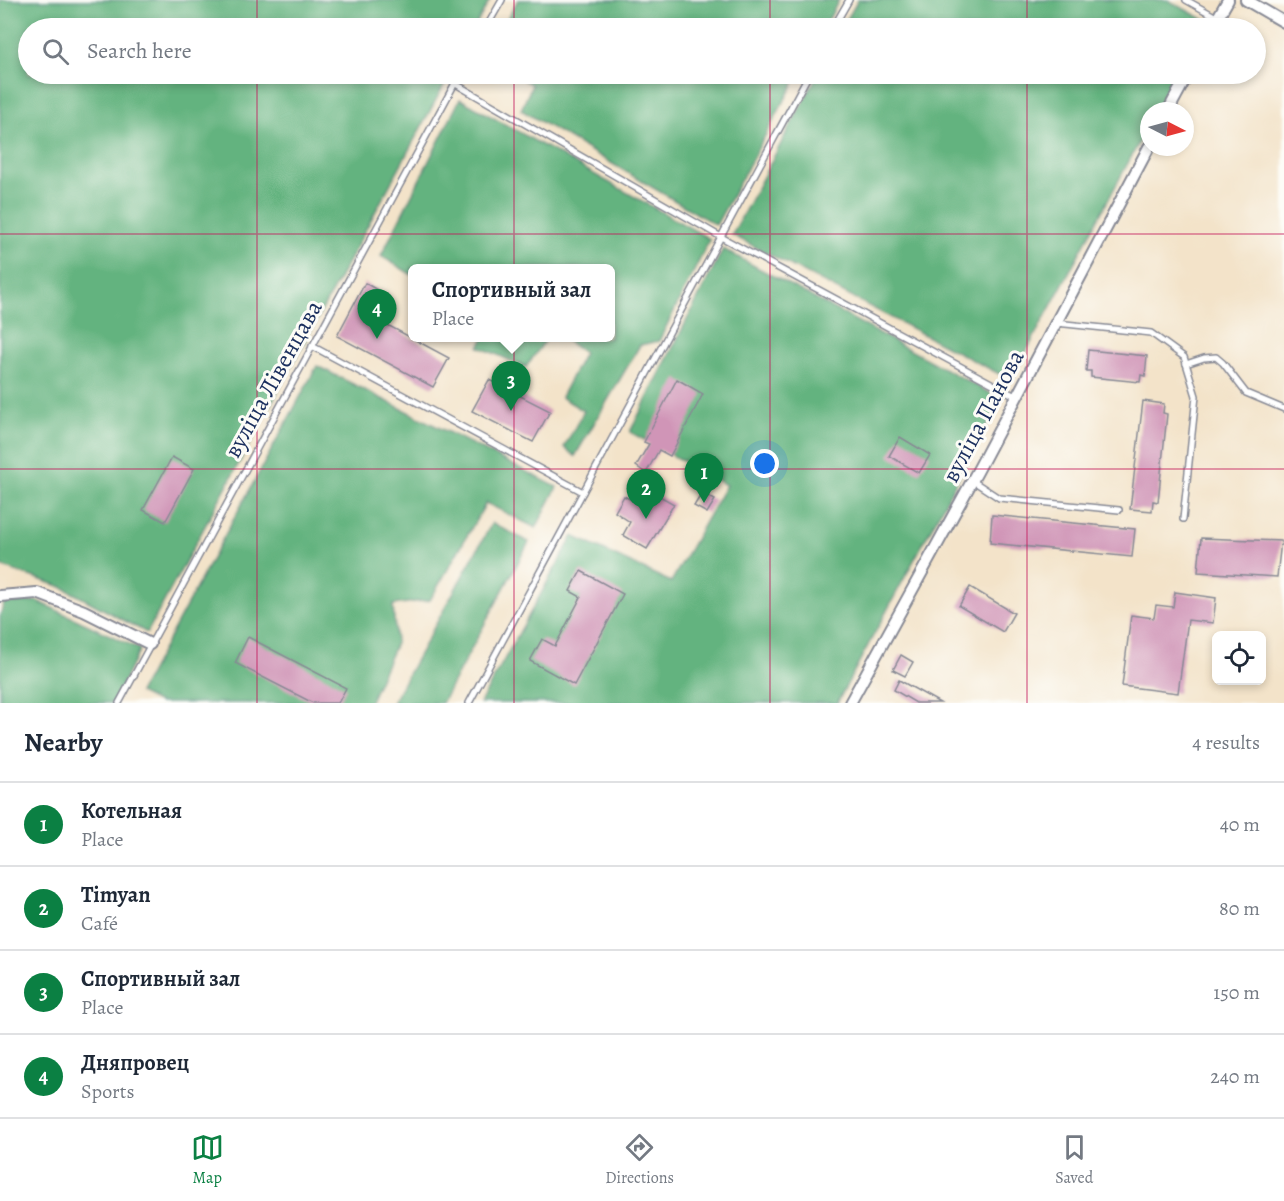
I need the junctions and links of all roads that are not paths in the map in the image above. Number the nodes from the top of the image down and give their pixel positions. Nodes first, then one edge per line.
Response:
1 (502, 0) edge
2 (849, 0) edge
3 (1186, 0) edge
4 (1228, 0) edge
5 (1246, 0) edge
6 (492, 18) edge
7 (839, 18) edge
8 (1218, 18) joint
9 (1284, 22) edge
10 (453, 84) edge
11 (456, 84) edge
12 (804, 84) edge
13 (1183, 84) edge
14 (1173, 102) edge
15 (1144, 156) edge
16 (721, 237) junction
17 (1056, 323) junction
18 (312, 346) junction
19 (1186, 364) junction
20 (1017, 397) junction
21 (1284, 409) edge
22 (973, 481) junction
23 (583, 492) junction
24 (1119, 510) dead end
25 (1183, 519) dead end
26 (0, 596) edge
27 (150, 644) junction
28 (119, 703) edge
29 (469, 703) edge
30 (850, 703) edge

1 - 6 lane
2 - 7 lane
3 - 8 lane
4 - 8 street
5 - 9 street
10 - 18 lane, вуліца Лівенцава
11 - 16 lane
12 - 16 lane
13 - 14 street
15 - 17 street, вуліца Панова
16 - 20 lane
16 - 23 lane
17 - 19 lane
17 - 20 street, вуліца Панова
18 - 23 lane
18 - 27 lane, вуліца Лівенцава
19 - 21 lane
19 - 25 lane
20 - 22 street, вуліца Панова
22 - 24 lane
22 - 30 street, вуліца Панова
23 - 29 lane
26 - 27 street
27 - 28 lane, вуліца Лівенцава

